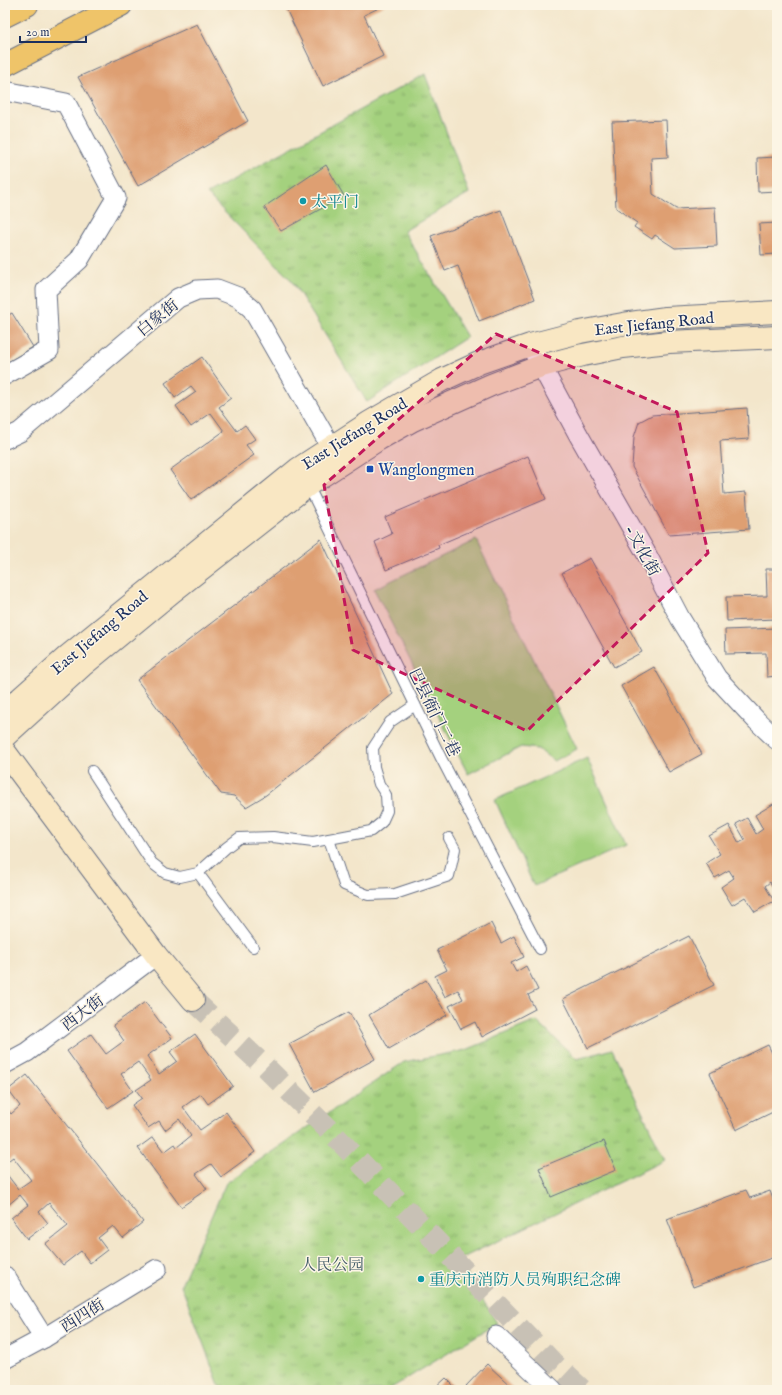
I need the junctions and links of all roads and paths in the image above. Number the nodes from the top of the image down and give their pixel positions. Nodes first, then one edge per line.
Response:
1 (27, 5) edge
2 (121, 5) edge
3 (5, 16) edge
4 (5, 65) edge
5 (5, 91) edge
6 (777, 312) edge
7 (777, 338) edge
8 (530, 345) junction
9 (541, 366) junction
10 (5, 375) edge
11 (5, 439) edge
12 (331, 447) junction
13 (308, 485) junction
14 (415, 705) junction
15 (5, 712) edge
16 (5, 736) edge
17 (777, 740) edge
18 (5, 752) edge
19 (92, 771) dead end
20 (449, 838) dead end
21 (329, 839) junction
22 (198, 873) junction
23 (253, 946) dead end
24 (540, 949) dead end
25 (156, 955) junction
26 (193, 1000) tunnel mouth
27 (5, 1064) edge
28 (157, 1269) dead end
29 (5, 1276) edge
30 (496, 1336) dead end
31 (44, 1338) junction
32 (5, 1359) edge
33 (553, 1390) edge

1 - 3 main road
2 - 4 main road
5 - 10 street
6 - 8 main road, East Jiefang Road
7 - 9 main road, East Jiefang Road
8 - 9 street, -文化街
8 - 12 main road, East Jiefang Road
9 - 13 main road, East Jiefang Road
9 - 17 street, -文化街
11 - 12 street, 白象街
12 - 15 main road, East Jiefang Road
13 - 14 lane, 巴县衙门二巷
13 - 16 main road, East Jiefang Road
14 - 21 lane
14 - 24 lane, 巴县衙门二巷
18 - 25 main road
19 - 22 lane
20 - 21 lane
21 - 22 lane
22 - 23 lane
25 - 26 main road
25 - 27 street, 西大街
28 - 31 street, 西四街
29 - 31 street
30 - 33 street
31 - 32 street, 西四街

